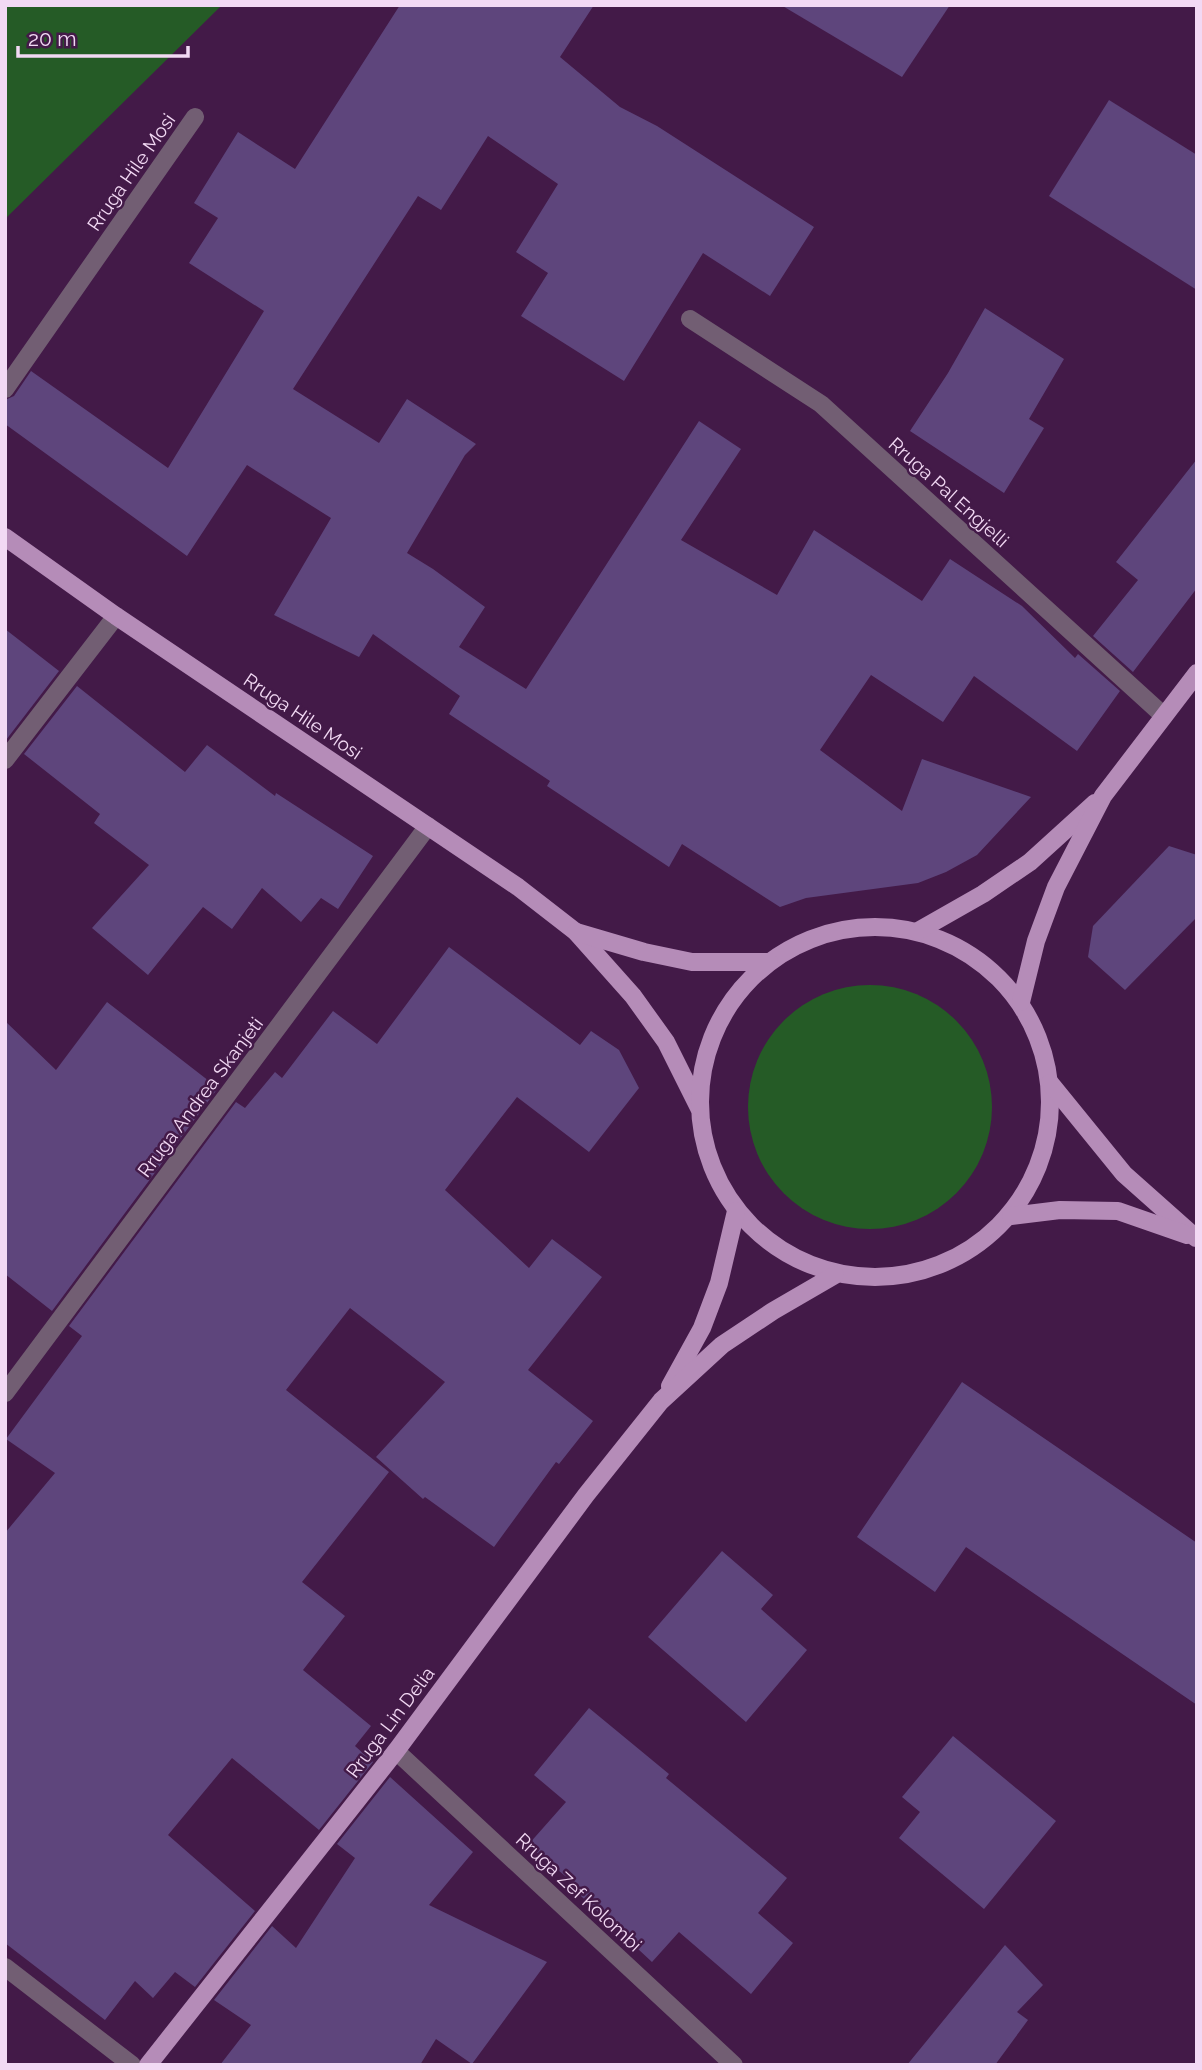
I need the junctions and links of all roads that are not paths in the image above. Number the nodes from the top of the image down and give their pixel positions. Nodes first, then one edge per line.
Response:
1 (195, 117) dead end
2 (690, 320) dead end
3 (5, 389) edge
4 (5, 537) edge
5 (116, 616) junction
6 (1197, 673) edge
7 (1164, 716) junction
8 (5, 760) edge
9 (1103, 796) junction
10 (428, 826) junction
11 (918, 931) junction
12 (576, 932) junction
13 (769, 962) junction
14 (1021, 1002) junction
15 (1048, 1081) junction
16 (699, 1108) junction
17 (736, 1211) junction
18 (1011, 1216) junction
19 (1196, 1238) edge
20 (835, 1275) junction
21 (5, 1393) edge
22 (661, 1401) junction
23 (396, 1751) junction
24 (5, 1967) edge
25 (132, 2065) edge
26 (148, 2065) edge
27 (734, 2065) edge

1 - 3 street, Rruga Hile Mosi
2 - 7 street, Rruga Pal Engjelli
4 - 5 main road, Rruga Hile Mosi
5 - 8 street
5 - 10 main road, Rruga Hile Mosi
6 - 7 main road
7 - 9 main road
9 - 11 main road
9 - 14 main road
10 - 12 main road, Rruga Hile Mosi
10 - 21 street, Rruga Andrea Skanjeti
11 - 13 main road
11 - 14 main road
12 - 13 main road, Rruga Hile Mosi
12 - 16 main road, Rruga Hile Mosi
13 - 16 main road
14 - 15 main road
15 - 18 main road
15 - 19 main road
16 - 17 main road
17 - 20 main road
17 - 22 main road, Rruga Lin Delia
18 - 19 main road
18 - 20 main road
20 - 22 main road, Rruga Lin Delia
22 - 23 main road, Rruga Lin Delia
23 - 26 main road, Rruga Lin Delia
23 - 27 street, Rruga Zef Kolombi
24 - 25 street

